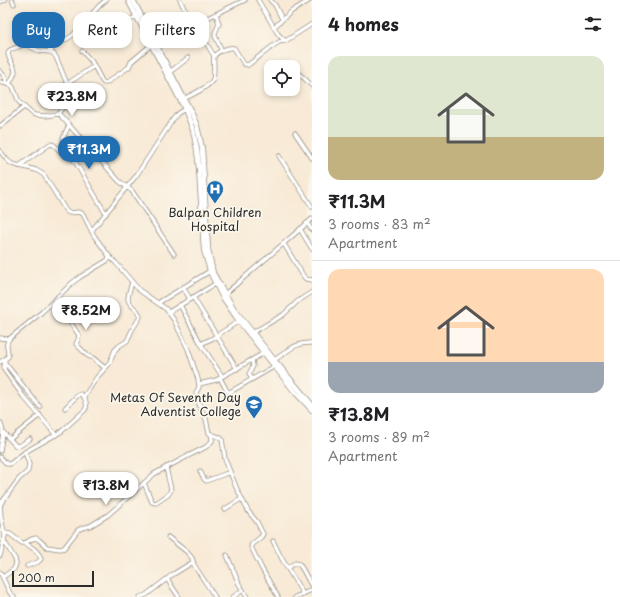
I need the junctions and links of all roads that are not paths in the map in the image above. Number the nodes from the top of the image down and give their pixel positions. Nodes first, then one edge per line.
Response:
1 (5, 0) edge
2 (12, 0) edge
3 (106, 0) edge
4 (128, 0) edge
5 (132, 0) edge
6 (180, 0) edge
7 (245, 0) edge
8 (258, 0) edge
9 (270, 0) edge
10 (310, 0) edge
11 (0, 2) edge
12 (14, 4) dead end
13 (186, 12) edge
14 (216, 14) junction
15 (137, 16) junction
16 (209, 17) edge
17 (132, 19) edge
18 (282, 19) junction
19 (140, 22) edge
20 (312, 24) edge
21 (274, 27) junction
22 (65, 40) edge
23 (285, 41) junction
24 (15, 48) edge
25 (34, 48) edge
26 (54, 48) edge
27 (147, 48) edge
28 (153, 48) edge
29 (209, 48) edge
30 (49, 51) junction
31 (82, 51) dead end
32 (222, 51) junction
33 (214, 56) junction
34 (188, 58) dead end
35 (94, 66) junction
36 (0, 70) edge
37 (170, 72) junction
38 (300, 75) edge
39 (0, 82) edge
40 (8, 84) junction
41 (67, 84) junction
42 (312, 86) edge
43 (182, 100) junction
44 (24, 107) junction
45 (187, 108) junction
46 (58, 114) junction
47 (69, 125) junction
48 (0, 126) edge
49 (294, 133) dead end
50 (0, 151) edge
51 (69, 151) junction
52 (279, 156) dead end
53 (312, 158) edge
54 (19, 166) junction
55 (127, 188) junction
56 (312, 207) edge
57 (106, 214) junction
58 (312, 219) edge
59 (307, 223) junction
60 (300, 229) junction
61 (312, 230) edge
62 (92, 232) junction
63 (284, 244) junction
64 (312, 249) edge
65 (174, 254) dead end
66 (109, 256) junction
67 (210, 271) junction
68 (312, 280) edge
69 (132, 282) junction
70 (215, 284) junction
71 (183, 287) junction
72 (312, 292) edge
73 (225, 294) junction
74 (58, 296) junction
75 (192, 298) junction
76 (158, 303) junction
77 (180, 306) junction
78 (169, 312) junction
79 (239, 321) junction
80 (251, 334) junction
81 (216, 336) junction
82 (0, 338) edge
83 (9, 339) junction
84 (312, 343) edge
85 (202, 344) junction
86 (264, 353) junction
87 (252, 360) junction
88 (274, 360) junction
89 (5, 361) junction
90 (0, 362) edge
91 (275, 366) junction
92 (105, 368) junction
93 (236, 368) junction
94 (4, 369) junction
95 (0, 372) edge
96 (221, 377) junction
97 (252, 380) junction
98 (199, 384) junction
99 (84, 397) junction
100 (312, 405) edge
101 (40, 407) dead end
102 (64, 408) dead end
103 (312, 410) edge
104 (40, 415) junction
105 (0, 422) edge
106 (4, 432) junction
107 (211, 434) junction
108 (56, 435) junction
109 (10, 439) junction
110 (30, 439) dead end
111 (0, 451) edge
112 (26, 452) junction
113 (0, 457) edge
114 (166, 467) junction
115 (200, 471) dead end
116 (230, 473) junction
117 (144, 483) junction
118 (241, 499) junction
119 (0, 501) edge
120 (0, 505) edge
121 (224, 509) dead end
122 (5, 533) junction
123 (168, 536) dead end
124 (4, 541) junction
125 (273, 541) dead end
126 (26, 543) junction
127 (227, 555) dead end
128 (0, 556) edge
129 (193, 562) junction
130 (27, 566) dead end
131 (287, 568) junction
132 (0, 572) edge
133 (3, 576) junction
134 (167, 579) junction
135 (312, 589) edge
136 (243, 590) junction
137 (303, 594) junction
138 (14, 597) edge
139 (140, 597) edge
140 (179, 597) edge
141 (214, 597) edge
142 (233, 597) edge
143 (247, 597) edge
144 (278, 597) edge
145 (295, 597) edge

1 - 11 street
2 - 12 street
3 - 22 street
4 - 15 main road
5 - 37 main road
6 - 13 street
7 - 14 street
8 - 21 street
9 - 18 street
10 - 18 street
14 - 16 street
14 - 32 street
15 - 17 street
15 - 19 main road
18 - 21 street
20 - 23 street
21 - 23 street
23 - 32 street
24 - 40 street
25 - 30 street
26 - 30 street
27 - 35 street
28 - 43 main road
29 - 33 street
30 - 41 street
31 - 35 street
32 - 33 street
33 - 43 street
34 - 37 street
35 - 41 street
36 - 40 street
37 - 43 main road
38 - 42 street
39 - 40 street
40 - 44 street
41 - 46 street
43 - 45 main road
44 - 46 street
44 - 48 street
45 - 55 street
45 - 67 main road
45 - 73 main road
46 - 47 street
47 - 51 street
47 - 55 street
49 - 53 street
50 - 54 street
51 - 54 street
51 - 57 street
52 - 56 street
54 - 62 street
55 - 57 street
55 - 65 street
57 - 62 street
58 - 59 street
59 - 60 street
59 - 61 street
60 - 63 street
60 - 64 street
62 - 66 street
63 - 68 street
63 - 73 street
66 - 69 street
66 - 74 street
67 - 70 main road
67 - 71 street
69 - 76 street
69 - 92 street
70 - 75 street
70 - 79 main road
71 - 75 street
71 - 76 street
72 - 80 street
73 - 80 main road
74 - 83 street
74 - 92 street
75 - 77 street
75 - 81 street
76 - 78 street
77 - 78 street
77 - 85 street
78 - 98 street
79 - 80 main road
79 - 81 street
80 - 86 main road
80 - 88 main road
81 - 85 street
81 - 93 street
82 - 83 street
83 - 89 street
84 - 88 street
85 - 96 street
86 - 87 street
86 - 91 main road
87 - 93 street
87 - 97 street
88 - 100 main road
89 - 90 street
89 - 94 street
89 - 101 street
91 - 97 street
91 - 103 main road
92 - 99 street
93 - 96 street
94 - 95 street
94 - 104 street
96 - 97 street
96 - 98 street
98 - 107 street
99 - 102 street
99 - 108 street
104 - 108 street
104 - 109 street
105 - 106 street
106 - 109 street
106 - 111 street
107 - 114 street
107 - 116 street
108 - 112 street
109 - 110 street
112 - 113 street
112 - 120 street
114 - 117 street
114 - 117 street
115 - 116 street
116 - 118 street
117 - 126 street
118 - 121 street
118 - 144 street
119 - 120 street
120 - 122 street
122 - 124 street
122 - 126 street
123 - 129 street
124 - 128 street
124 - 133 street
125 - 131 street
126 - 130 street
127 - 136 street
129 - 134 street
129 - 141 street
131 - 135 street
131 - 137 street
132 - 133 street
133 - 138 street
134 - 139 street
134 - 140 street
135 - 137 street
136 - 142 street
136 - 143 street
137 - 145 street

